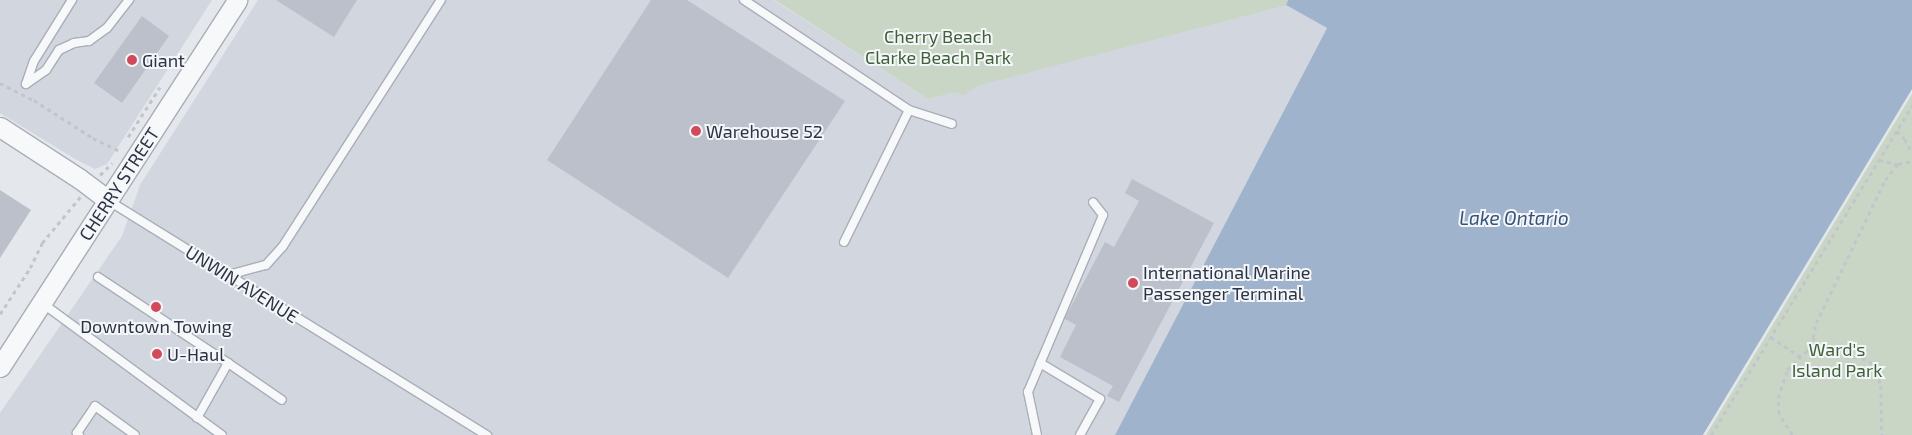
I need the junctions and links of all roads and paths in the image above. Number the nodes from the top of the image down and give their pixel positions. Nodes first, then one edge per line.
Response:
1 (72, 0) edge
2 (129, 0) edge
3 (237, 0) edge
4 (441, 0) edge
5 (744, 0) edge
6 (0, 83) edge
7 (1912, 106) edge
8 (909, 110) junction
9 (952, 124) dead end
10 (0, 127) edge
11 (1897, 131) junction
12 (120, 151) dead end
13 (1912, 152) edge
14 (1879, 160) junction
15 (1912, 161) edge
16 (1898, 164) junction
17 (109, 201) junction
18 (1093, 202) dead end
19 (74, 203) dead end
20 (844, 242) dead end
21 (228, 275) junction
22 (98, 277) dead end
23 (42, 303) junction
24 (0, 314) edge
25 (1771, 337) junction
26 (1814, 349) junction
27 (1801, 357) junction
28 (228, 363) junction
29 (1040, 364) junction
30 (0, 367) edge
31 (282, 400) dead end
32 (197, 418) junction
33 (79, 435) edge
34 (135, 435) edge
35 (222, 435) edge
36 (487, 435) edge
37 (1037, 435) edge
38 (1080, 435) edge
39 (1711, 435) edge
40 (1792, 435) edge
41 (1882, 435) edge

1 - 2 lane
3 - 17 street, CHERRY STREET
4 - 21 lane
5 - 8 lane
6 - 12 path
7 - 11 path
8 - 9 lane
8 - 20 lane
10 - 17 street, UNWIN AVENUE
11 - 13 path
11 - 14 path
14 - 16 path
14 - 25 path
15 - 16 path
16 - 26 path
17 - 21 lane, UNWIN AVENUE
17 - 23 street, CHERRY STREET
18 - 29 lane
19 - 24 path
21 - 36 lane, UNWIN AVENUE
22 - 28 lane
23 - 30 street, CHERRY STREET
23 - 32 lane
25 - 27 path
25 - 39 path
26 - 27 path
26 - 41 path
27 - 40 path
28 - 31 lane
28 - 32 lane
29 - 37 lane
29 - 38 lane
32 - 35 lane
33 - 34 lane

